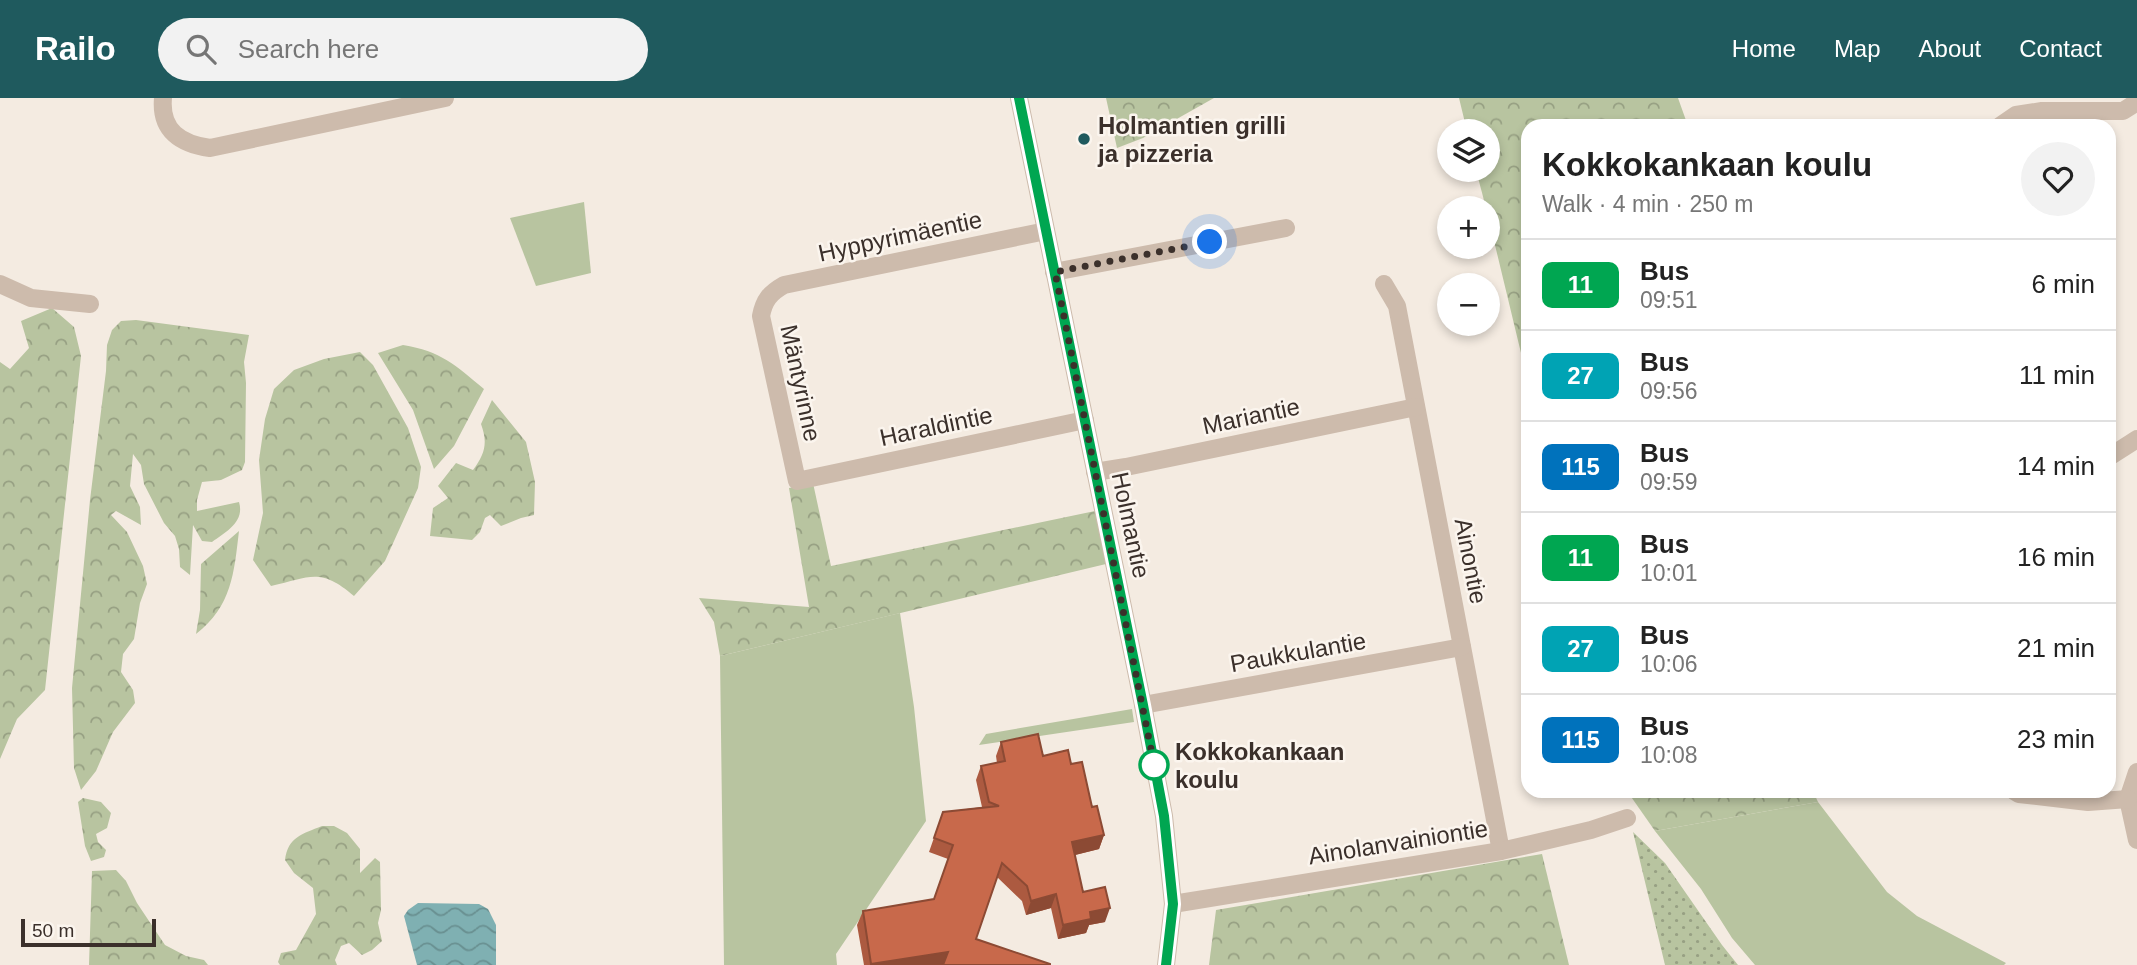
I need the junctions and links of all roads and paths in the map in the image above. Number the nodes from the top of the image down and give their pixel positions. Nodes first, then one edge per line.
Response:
1 (163, 98) edge
2 (445, 98) edge
3 (1019, 98) edge
4 (2137, 102) edge
5 (2010, 119) edge
6 (1286, 228) dead end
7 (1046, 231) junction
8 (1055, 272) junction
9 (0, 284) edge
10 (1384, 284) dead end
11 (768, 297) joint
12 (90, 304) dead end
13 (1416, 407) junction
14 (1085, 419) junction
15 (2137, 439) edge
16 (2116, 452) edge
17 (1096, 472) junction
18 (797, 481) joint
19 (1462, 647) junction
20 (1143, 705) junction
21 (2137, 772) edge
22 (2054, 798) edge
23 (2128, 799) junction
24 (1627, 818) dead end
25 (2137, 839) edge
26 (1501, 851) junction
27 (1173, 904) junction
28 (1166, 965) edge

1 - 2 street
3 - 7 street, Holmantie
4 - 5 street
6 - 8 street
7 - 8 street, Holmantie
7 - 11 street, Hyppyrimäentie
8 - 14 street, Holmantie
9 - 12 street
10 - 13 street, Ainontie
11 - 18 street, Mäntyrinne
13 - 17 street, Mariantie
13 - 19 street, Ainontie
14 - 17 street, Holmantie
14 - 18 street, Haraldintie
15 - 16 street
17 - 20 street, Holmantie
19 - 20 street, Paukkulantie
19 - 26 street, Ainontie
20 - 27 street, Holmantie
21 - 23 street
22 - 23 street
23 - 25 street
24 - 26 street, Ainolanvainiontie
26 - 27 street, Ainolanvainiontie
27 - 28 street, Holmantie

